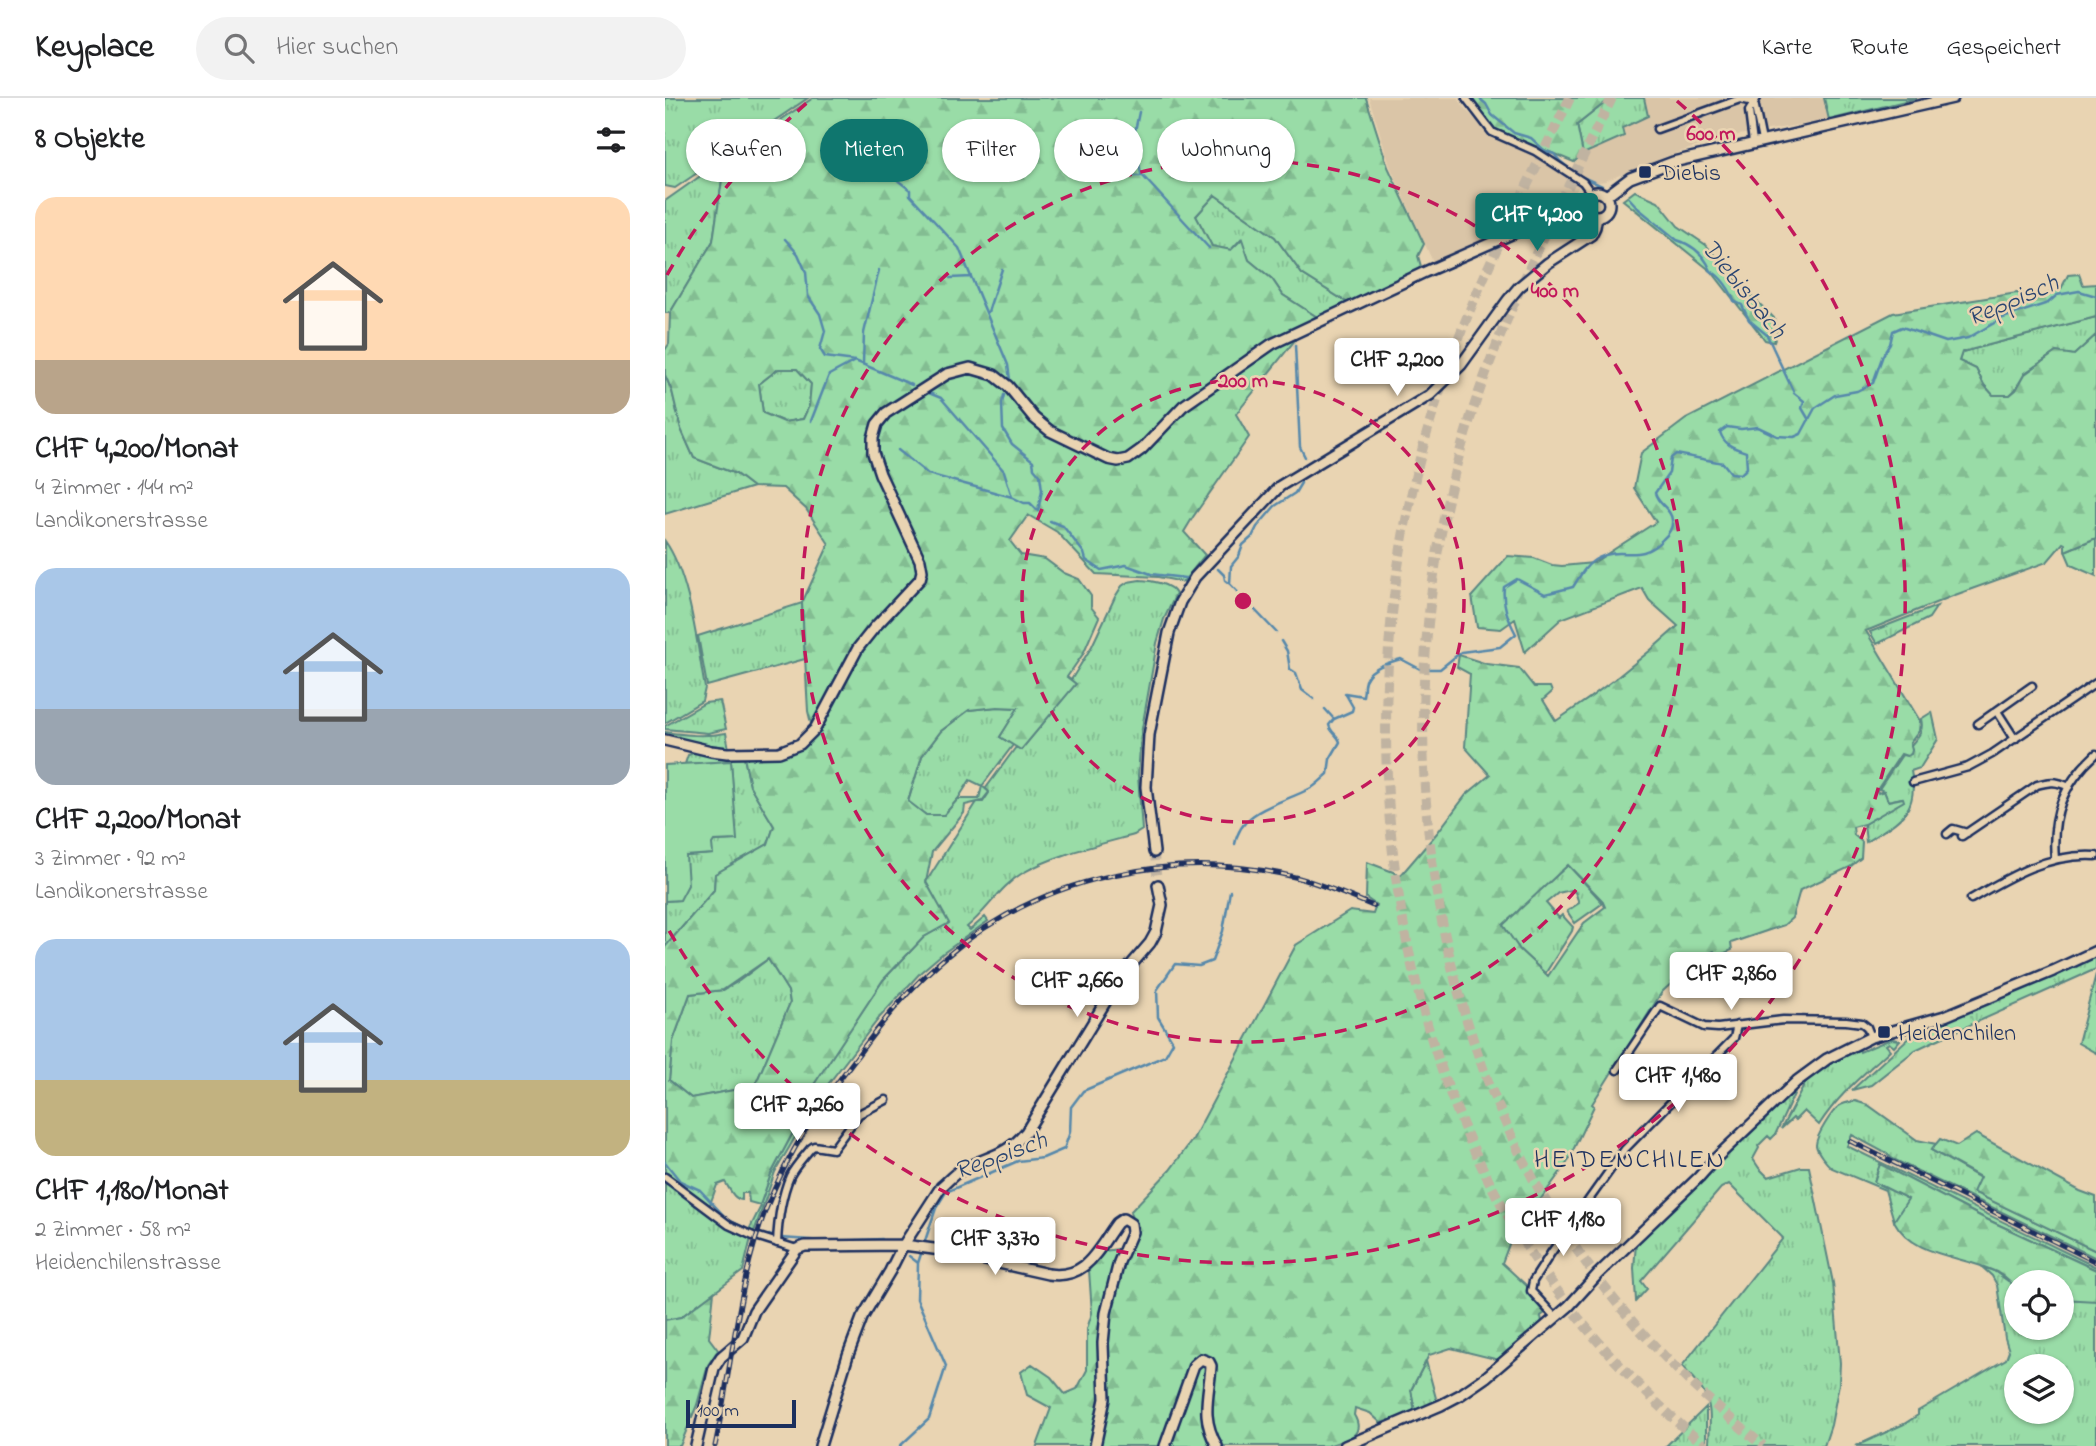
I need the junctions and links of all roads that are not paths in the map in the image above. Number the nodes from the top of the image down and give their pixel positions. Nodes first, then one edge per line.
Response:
1 (1466, 98) edge
2 (1953, 98) edge
3 (1756, 100) edge
4 (1657, 129) dead end
5 (1757, 142) junction
6 (1591, 193) junction
7 (1606, 197) junction
8 (1585, 206) junction
9 (1597, 216) junction
10 (2096, 683) edge
11 (2032, 686) dead end
12 (1997, 711) junction
13 (1977, 724) dead end
14 (2015, 738) junction
15 (665, 740) edge
16 (2096, 754) edge
17 (1913, 782) dead end
18 (2069, 786) junction
19 (1947, 834) dead end
20 (1154, 852) tunnel mouth
21 (2096, 856) edge
22 (2055, 859) junction
23 (1158, 885) tunnel mouth
24 (1971, 899) dead end
25 (2096, 951) edge
26 (1737, 1025) junction
27 (1871, 1037) junction
28 (1617, 1070) dead end
29 (886, 1100) dead end
30 (665, 1177) edge
31 (777, 1243) junction
32 (904, 1245) junction
33 (797, 1249) junction
34 (1556, 1318) junction
35 (696, 1446) edge
36 (820, 1446) edge
37 (1095, 1446) edge
38 (1165, 1446) edge
39 (1217, 1446) edge
40 (1345, 1446) edge

1 - 6 street
2 - 5 street
3 - 4 street
3 - 5 street
3 - 5 street
5 - 7 street
6 - 7 street
6 - 8 street
7 - 9 street
8 - 9 street
8 - 15 street
9 - 20 street
10 - 14 street
11 - 12 street
12 - 13 street
12 - 14 street
14 - 17 street
16 - 18 street
18 - 19 street
18 - 22 street
21 - 22 street
22 - 24 street
23 - 32 street
25 - 27 street
26 - 27 street
26 - 28 street
26 - 34 street
27 - 34 street
29 - 31 street
30 - 31 street
31 - 33 street
32 - 33 street
32 - 36 street
32 - 37 street
33 - 35 street
34 - 40 street
38 - 39 street

